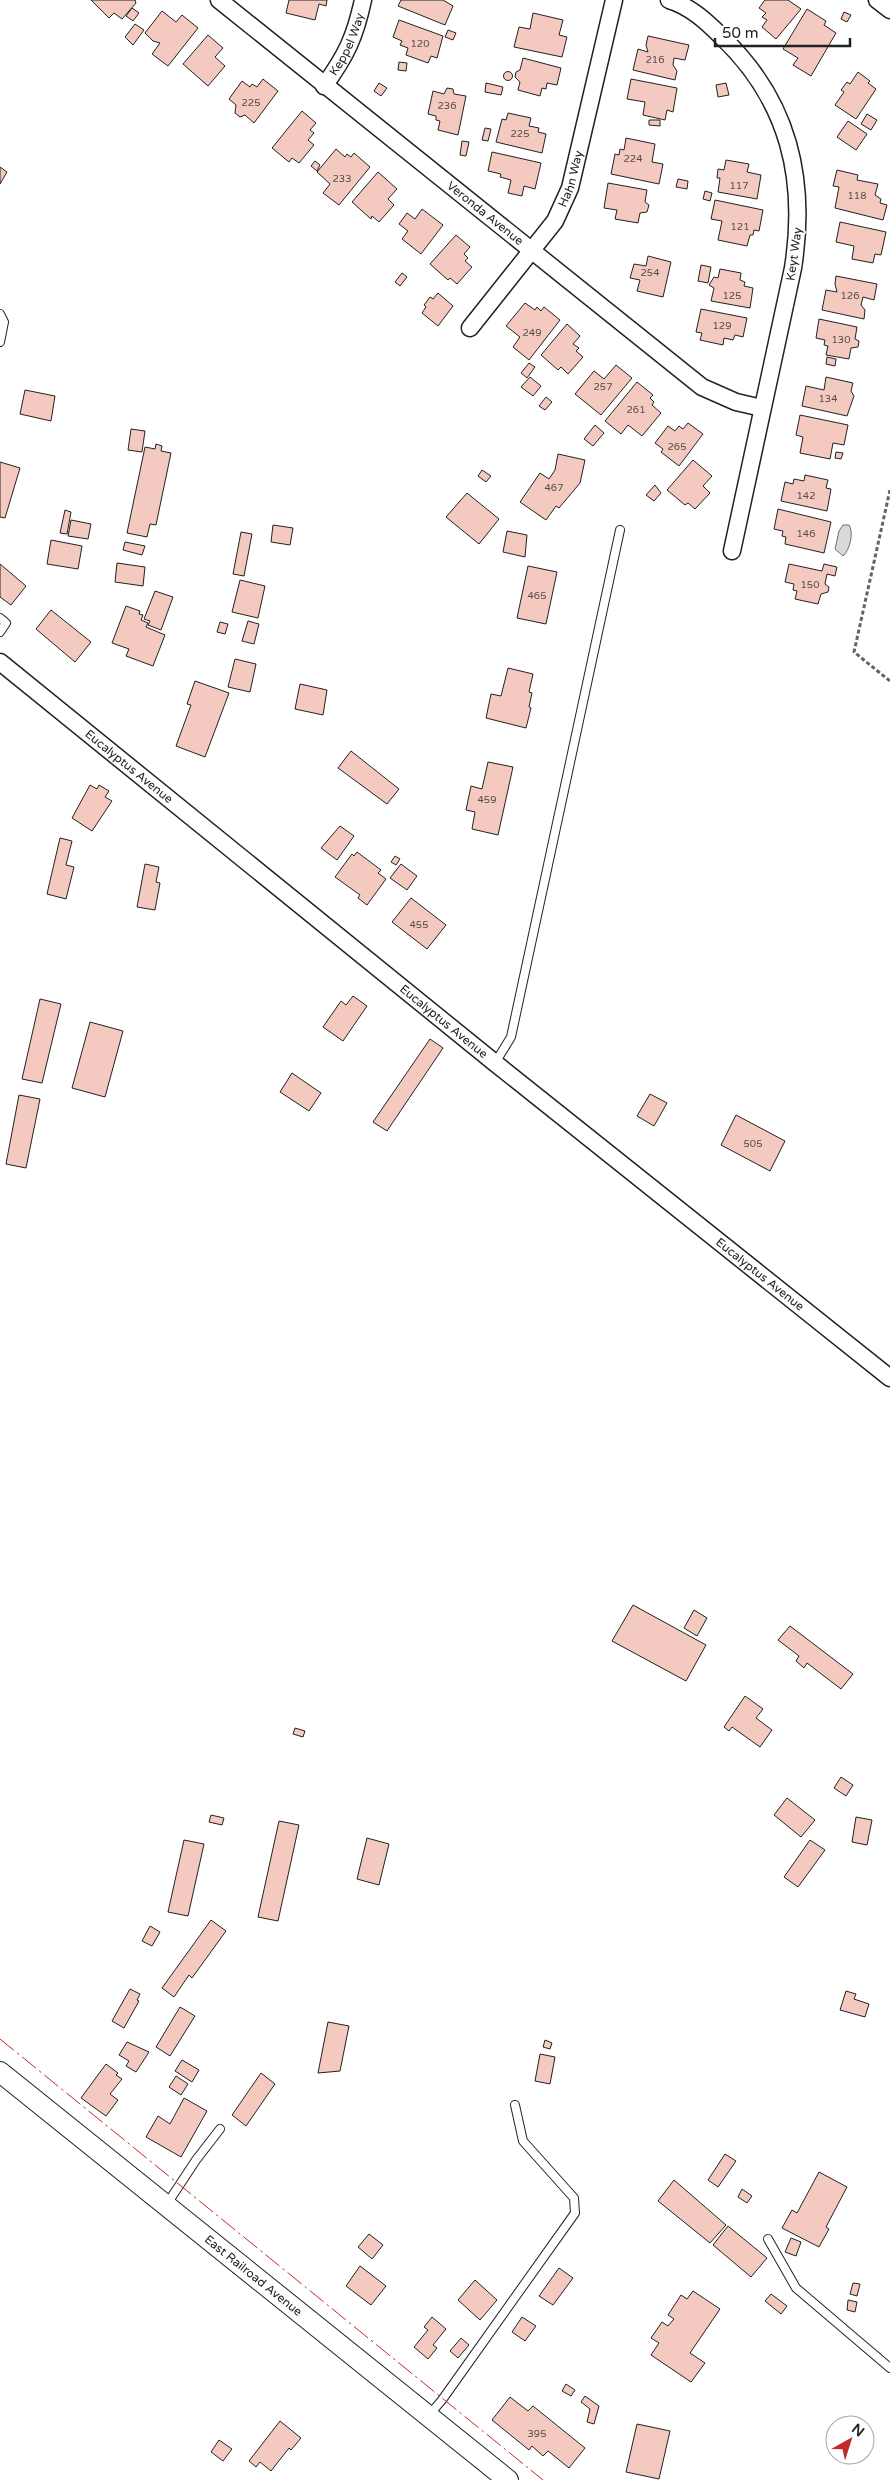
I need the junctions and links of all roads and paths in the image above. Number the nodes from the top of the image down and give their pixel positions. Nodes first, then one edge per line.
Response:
1 (218, 0) edge
2 (363, 0) edge
3 (614, 0) edge
4 (669, 0) edge
5 (877, 0) edge
6 (890, 10) edge
7 (324, 86) junction
8 (532, 251) junction
9 (0, 314) edge
10 (470, 328) dead end
11 (0, 342) edge
12 (762, 408) junction
13 (890, 490) edge
14 (620, 530) dead end
15 (732, 551) dead end
16 (0, 618) edge
17 (0, 632) edge
18 (0, 662) edge
19 (890, 680) edge
20 (495, 1063) junction
21 (890, 1378) edge
22 (0, 2072) edge
23 (515, 2104) dead end
24 (220, 2129) dead end
25 (167, 2204) junction
26 (768, 2239) dead end
27 (890, 2368) edge
28 (428, 2416) junction
29 (508, 2480) edge

1 - 7 street, Veronda Avenue
2 - 7 street, Keppel Way
3 - 8 street, Hahn Way
4 - 12 street, Keyt Way
5 - 6 street
7 - 8 street, Veronda Avenue
8 - 10 street, Hahn Way
8 - 12 street, Veronda Avenue
9 - 11 lane
12 - 15 street, Keyt Way
13 - 19 path
14 - 20 lane
16 - 17 lane
18 - 20 street, Eucalyptus Avenue
20 - 21 street, Eucalyptus Avenue
22 - 25 street, East Railroad Avenue
23 - 28 lane
24 - 25 lane
25 - 28 street, East Railroad Avenue
26 - 27 lane
28 - 29 street, East Railroad Avenue

